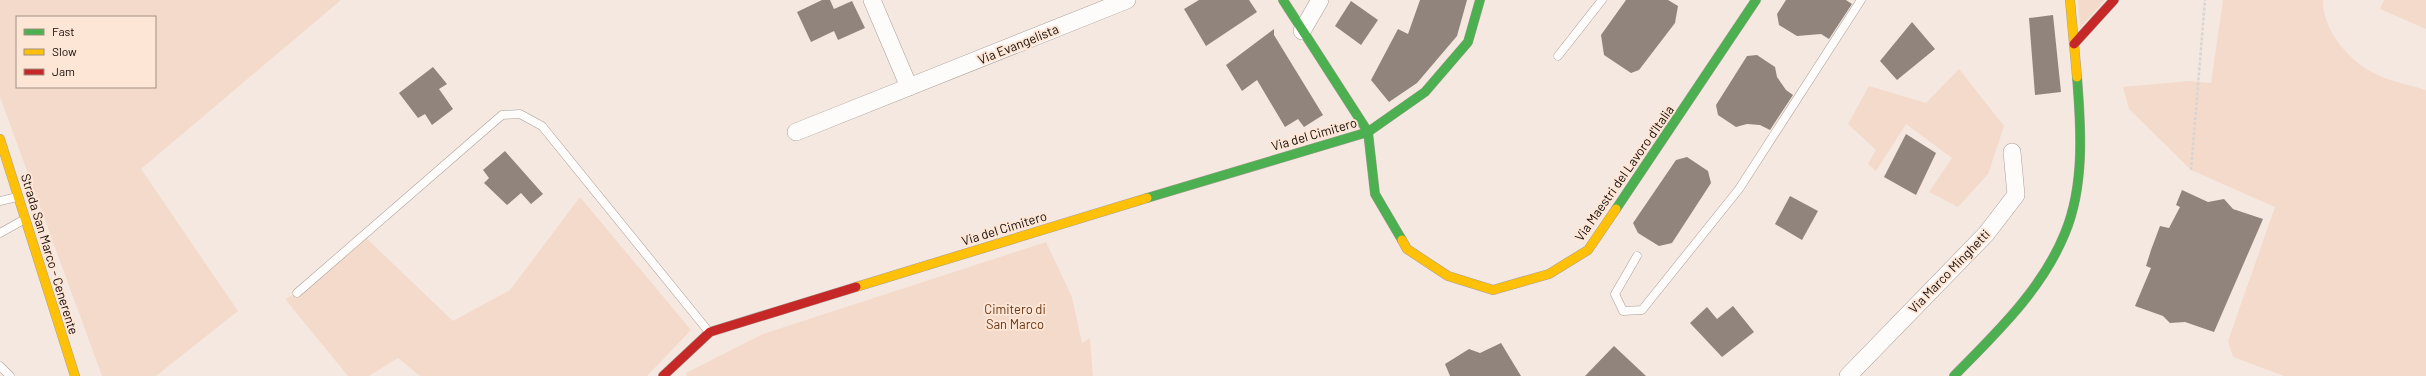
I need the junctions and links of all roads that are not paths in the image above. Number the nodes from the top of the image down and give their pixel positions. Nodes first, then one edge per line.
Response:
1 (872, 0) edge
2 (1127, 0) edge
3 (1282, 0) edge
4 (1320, 0) edge
5 (1480, 0) edge
6 (1602, 0) edge
7 (1756, 0) edge
8 (1861, 0) edge
9 (2070, 0) edge
10 (2114, 0) edge
11 (1302, 31) junction
12 (2074, 44) junction
13 (1558, 56) dead end
14 (909, 87) junction
15 (796, 132) dead end
16 (1368, 132) junction
17 (0, 139) edge
18 (2012, 152) dead end
19 (19, 197) junction
20 (0, 200) edge
21 (25, 219) junction
22 (0, 233) edge
23 (1637, 256) dead end
24 (297, 293) dead end
25 (710, 332) junction
26 (0, 366) edge
27 (10, 376) edge
28 (75, 376) edge
29 (663, 376) edge
30 (1848, 376) edge
31 (1954, 376) edge

1 - 14 street
2 - 14 street, Via Evangelista
3 - 11 street
4 - 11 street
5 - 16 street, Via del Cimitero
6 - 13 lane
7 - 16 street, Via Maestri del Lavoro d'Italia
8 - 23 lane
9 - 12 street
10 - 12 street
11 - 16 street
12 - 31 street
14 - 15 street, Via Evangelista
16 - 25 street, Via del Cimitero
17 - 19 street, Strada San Marco - Cenerente
18 - 30 street, Via Marco Minghetti
19 - 20 lane
19 - 21 street, Strada San Marco - Cenerente
21 - 22 lane
21 - 28 street, Strada San Marco - Cenerente
24 - 25 lane
25 - 29 street, Via del Cimitero
26 - 27 lane

